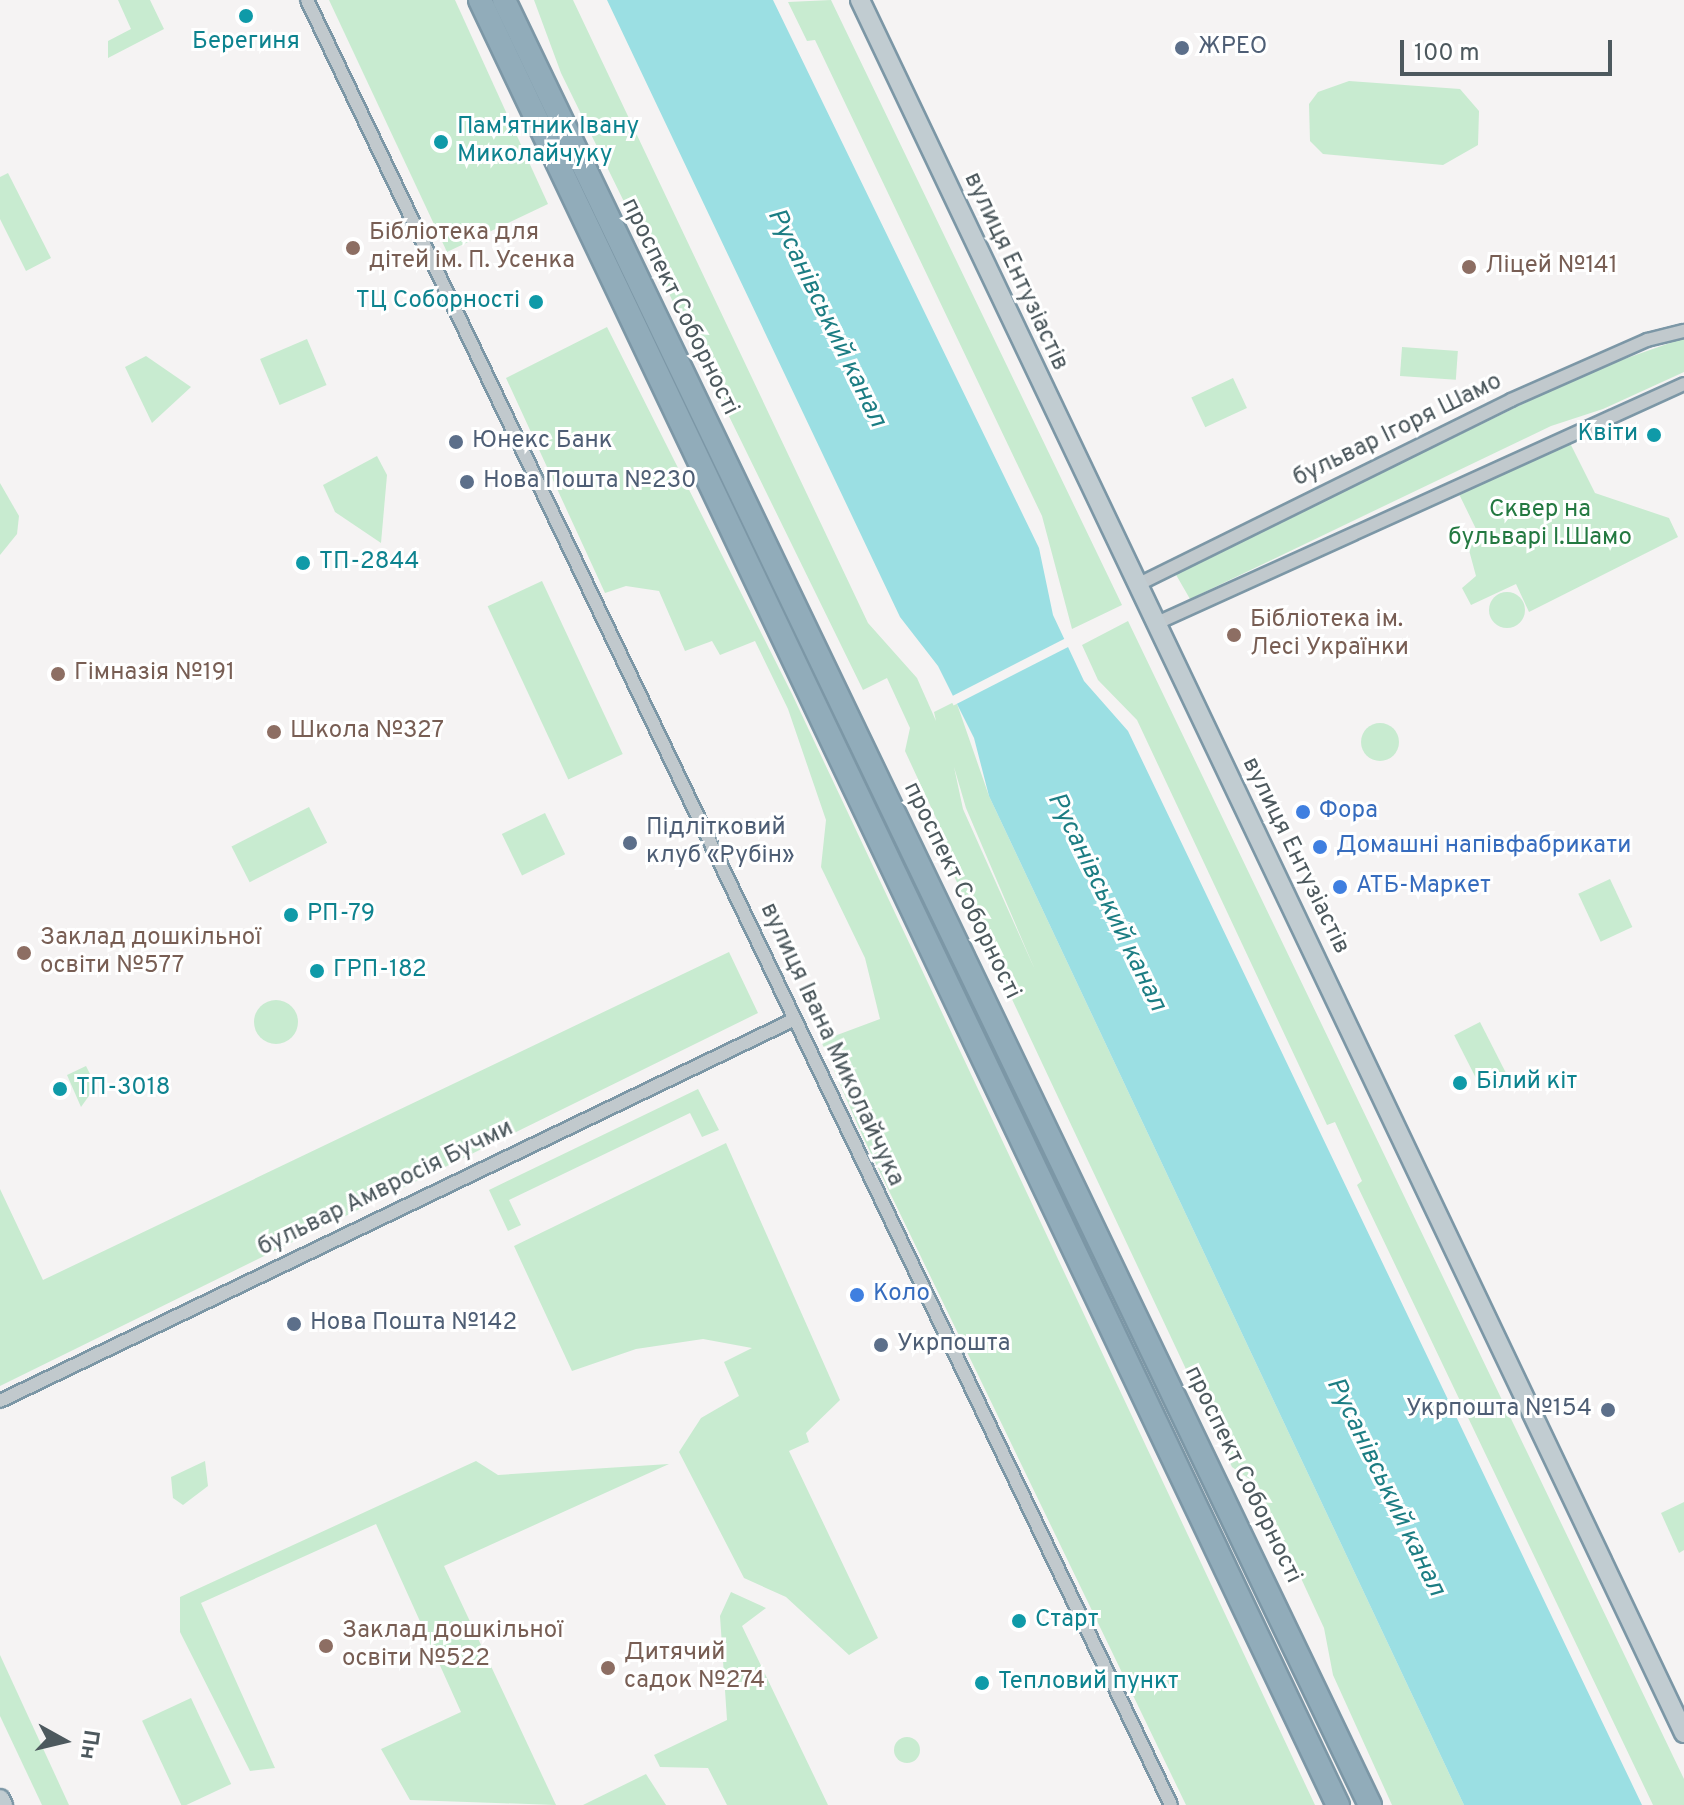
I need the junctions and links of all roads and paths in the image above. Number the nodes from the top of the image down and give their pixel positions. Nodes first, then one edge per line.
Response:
1 (307, 0) edge
2 (480, 0) edge
3 (504, 0) edge
4 (860, 0) edge
5 (1684, 331) edge
6 (1684, 384) edge
7 (1137, 585) junction
8 (1157, 623) junction
9 (793, 1020) junction
10 (0, 1401) edge
11 (1684, 1733) edge
12 (0, 1799) edge
13 (3, 1805) edge
14 (1171, 1805) edge
15 (1338, 1805) edge
16 (1370, 1805) edge

1 - 9 street, вулиця Івана Миколайчука
2 - 15 highway, проспект Соборності
3 - 16 highway, проспект Соборності
4 - 7 street, вулиця Ентузіастів
5 - 7 street, бульвар Ігоря Шамо
6 - 8 street
7 - 8 street, вулиця Ентузіастів
8 - 11 street, вулиця Ентузіастів
9 - 10 street, бульвар Амвросія Бучми
9 - 14 street, вулиця Івана Миколайчука
12 - 13 street

